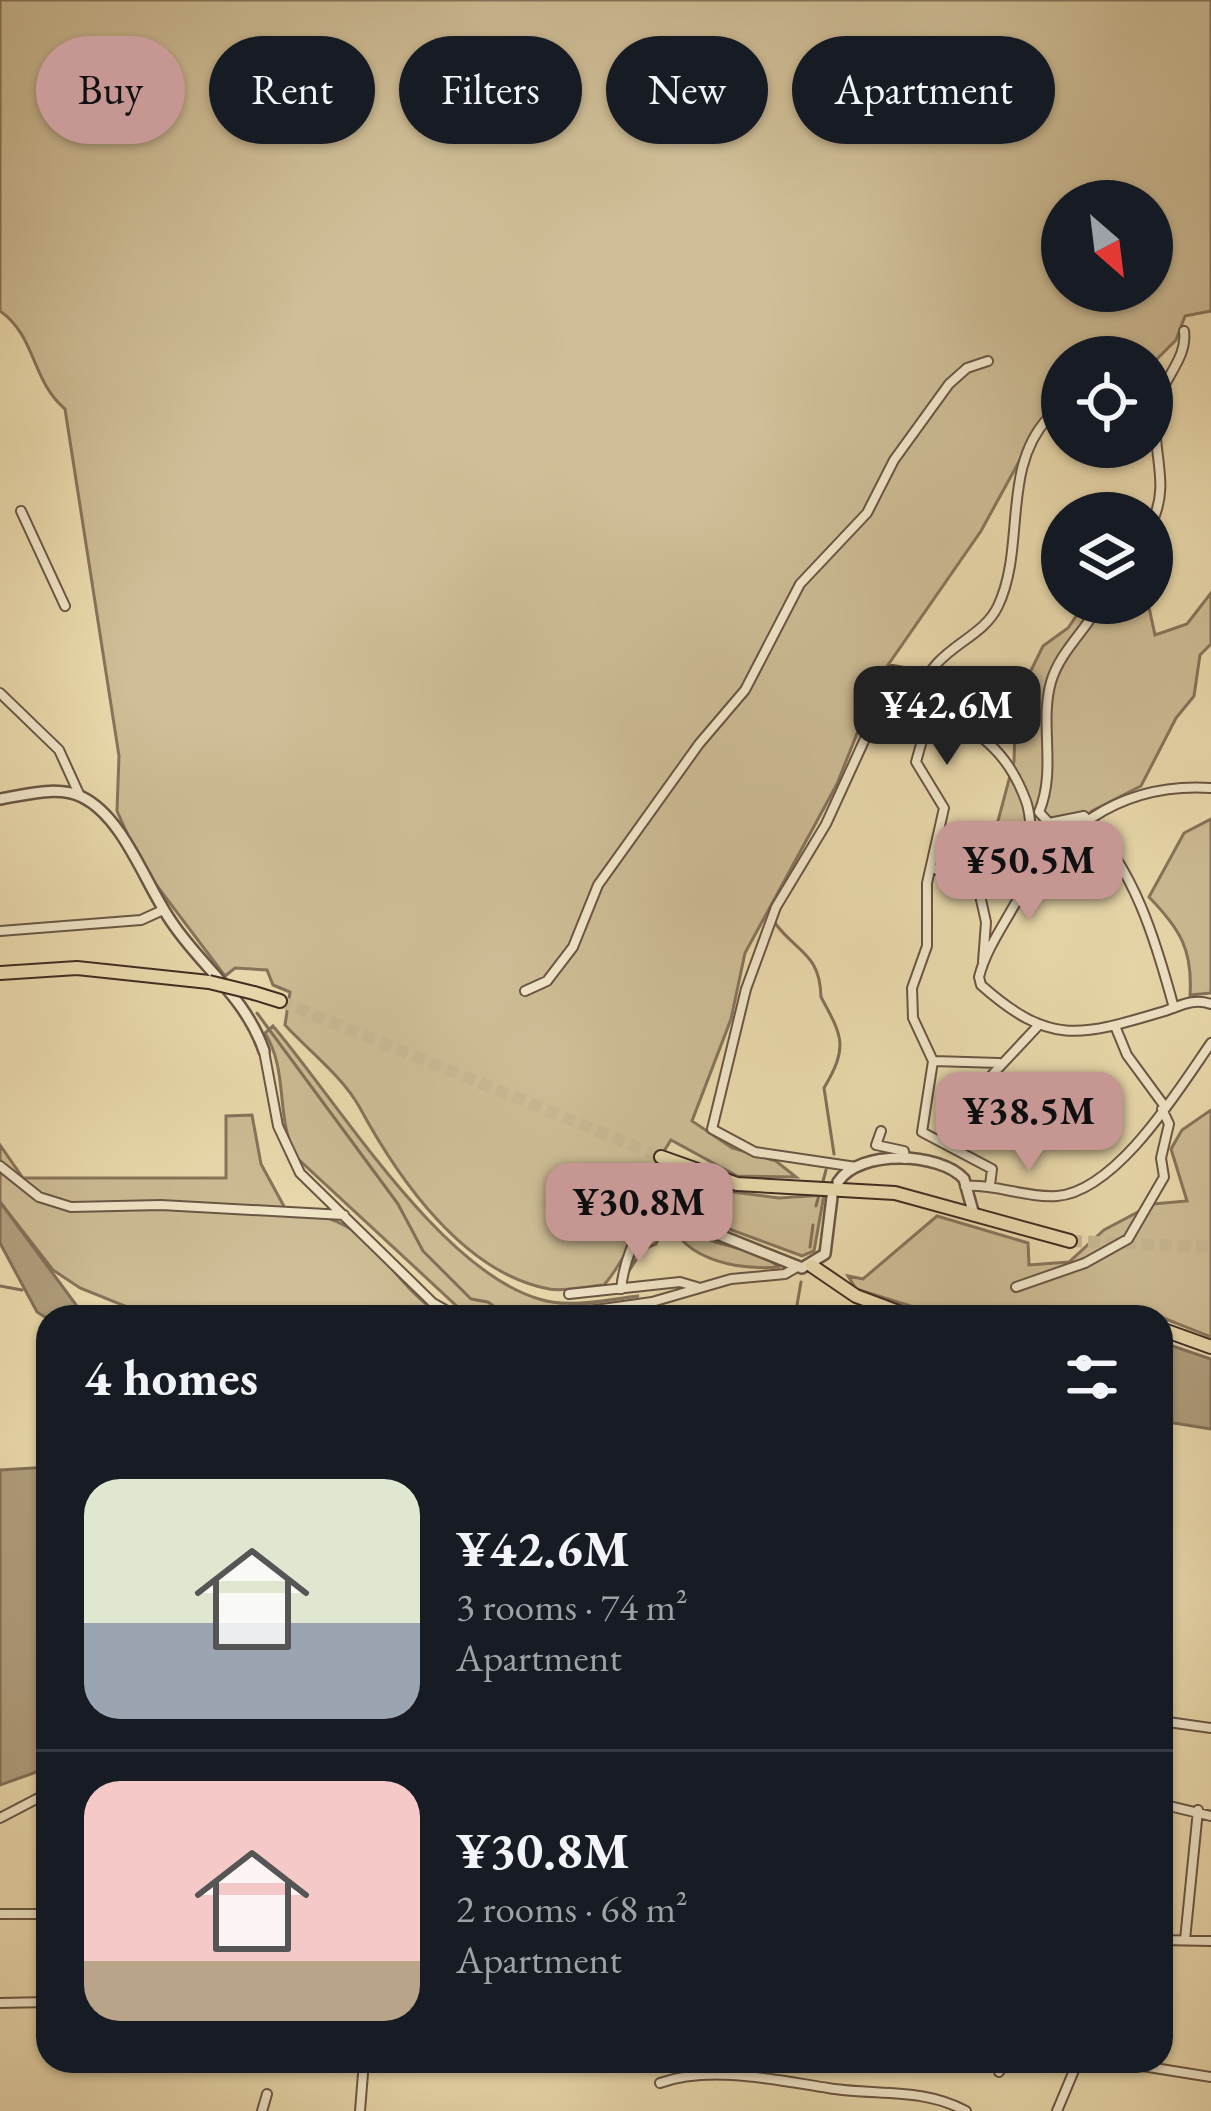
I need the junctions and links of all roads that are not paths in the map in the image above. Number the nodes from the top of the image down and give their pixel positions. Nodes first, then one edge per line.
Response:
1 (1184, 331) dead end
2 (988, 361) dead end
3 (1173, 370) edge
4 (1041, 427) edge
5 (21, 511) dead end
6 (64, 606) dead end
7 (1085, 624) edge
8 (0, 693) edge
9 (927, 708) junction
10 (1211, 788) edge
11 (80, 796) junction
12 (0, 799) edge
13 (1088, 820) junction
14 (1058, 846) junction
15 (931, 867) junction
16 (163, 910) junction
17 (0, 931) edge
18 (983, 962) junction
19 (0, 973) edge
20 (525, 991) dead end
21 (280, 1001) tunnel mouth
22 (1211, 1004) edge
23 (1174, 1008) junction
24 (1115, 1026) junction
25 (1037, 1027) junction
26 (1211, 1042) edge
27 (264, 1051) joint
28 (933, 1061) junction
29 (999, 1064) junction
30 (1162, 1106) junction
31 (881, 1131) dead end
32 (943, 1143) junction
33 (661, 1157) tunnel mouth
34 (905, 1161) junction
35 (0, 1166) edge
36 (686, 1168) junction
37 (858, 1168) junction
38 (707, 1177) junction
39 (675, 1180) dead end
40 (838, 1182) dead end
41 (990, 1185) junction
42 (965, 1186) junction
43 (692, 1192) junction
44 (832, 1197) dead end
45 (949, 1206) junction
46 (344, 1215) junction
47 (974, 1215) junction
48 (1070, 1241) tunnel mouth
49 (812, 1266) junction
50 (796, 1267) junction
51 (698, 1287) junction
52 (1016, 1287) dead end
53 (621, 1288) junction
54 (569, 1294) dead end
55 (437, 1305) edge
56 (626, 1305) edge
57 (880, 1305) edge
58 (1173, 1333) edge
59 (1211, 1347) edge
60 (1173, 1723) edge
61 (1211, 1728) edge
62 (36, 1799) edge
63 (1173, 1806) edge
64 (1198, 1810) junction
65 (1211, 1816) edge
66 (0, 1818) edge
67 (0, 1914) edge
68 (36, 1914) edge
69 (1173, 1940) edge
70 (1184, 1940) junction
71 (1211, 1941) edge
72 (0, 2002) edge
73 (36, 2002) edge
74 (1173, 2071) edge
75 (363, 2073) edge
76 (1073, 2073) edge
77 (1211, 2077) edge
78 (660, 2083) dead end
79 (267, 2094) dead end
80 (927, 2099) junction
81 (262, 2111) edge
82 (360, 2111) edge
83 (923, 2111) edge
84 (965, 2111) edge
85 (1057, 2111) edge

1 - 3 street
2 - 20 street
4 - 9 street
5 - 6 street
7 - 13 street
8 - 11 street
9 - 14 street
9 - 15 street
9 - 37 street
10 - 13 street
11 - 12 street
11 - 16 street
13 - 14 street
13 - 23 street
14 - 18 street
15 - 18 street
15 - 28 street
16 - 17 street
16 - 27 street
18 - 25 street
19 - 21 main road, bridge
22 - 23 street
23 - 24 street
24 - 25 street
24 - 30 street
25 - 29 street
26 - 30 street
27 - 46 street
28 - 29 street
28 - 32 street
29 - 32 street
30 - 41 street
30 - 52 street
31 - 34 street
32 - 41 street
33 - 36 main road
34 - 37 street
34 - 42 street
35 - 46 street
36 - 38 main road
36 - 43 street
37 - 40 street
38 - 43 street
38 - 45 main road
39 - 53 street
41 - 42 street
42 - 45 street
42 - 47 street
43 - 50 street
44 - 49 street
45 - 47 main road
46 - 55 street
47 - 48 main road
49 - 50 street
49 - 57 main road
50 - 51 street
51 - 53 street
51 - 56 street
53 - 54 street
58 - 59 main road
60 - 61 street
62 - 66 street
63 - 64 street
64 - 65 street
64 - 70 street
67 - 68 street
69 - 70 street
70 - 71 street
72 - 73 street
74 - 77 street
75 - 82 street
76 - 85 street
78 - 80 street
79 - 81 street
80 - 83 street
80 - 84 street

